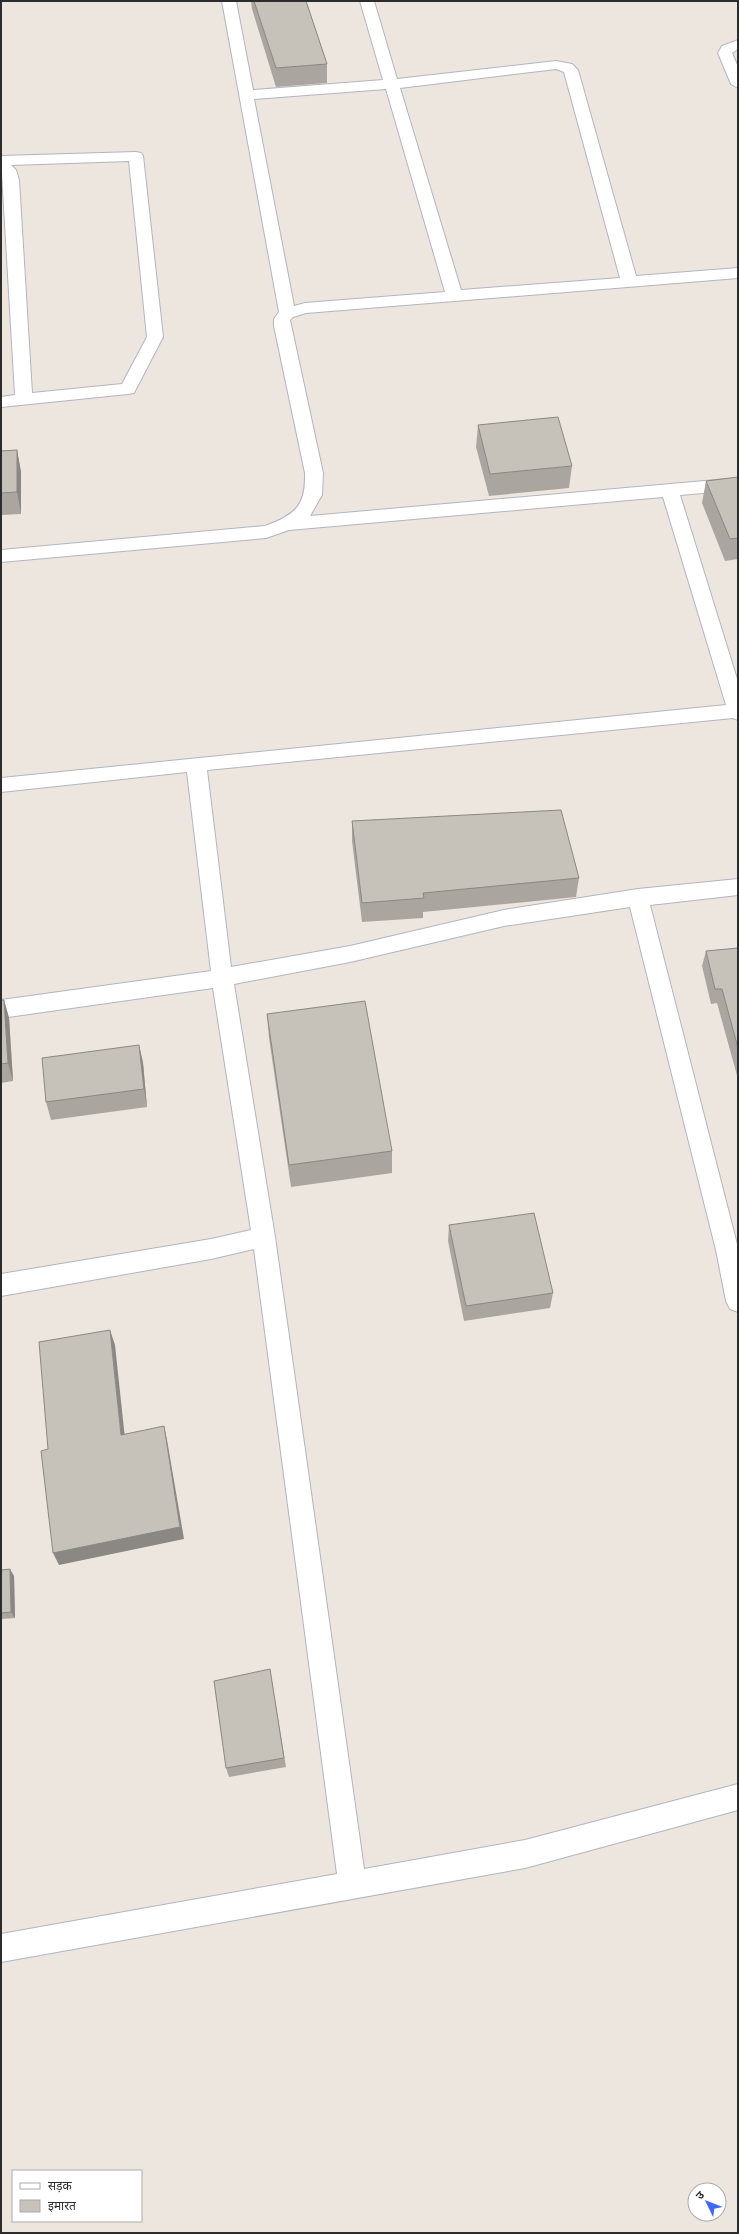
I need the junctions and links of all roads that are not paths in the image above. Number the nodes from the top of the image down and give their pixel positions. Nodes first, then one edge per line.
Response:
1 (230, 1) edge
2 (367, 1) edge
3 (738, 44) edge
4 (393, 84) junction
5 (738, 84) edge
6 (247, 95) junction
7 (1, 163) edge
8 (738, 273) edge
9 (629, 281) junction
10 (455, 297) junction
11 (287, 313) junction
12 (24, 399) junction
13 (1, 402) edge
14 (738, 484) edge
15 (670, 491) junction
16 (288, 524) junction
17 (1, 556) edge
18 (738, 712) edge
19 (196, 764) junction
20 (1, 785) edge
21 (738, 887) edge
22 (638, 897) junction
23 (222, 978) junction
24 (1, 1009) edge
25 (264, 1238) junction
26 (1, 1285) edge
27 (738, 1301) edge
28 (738, 1797) edge
29 (352, 1885) junction
30 (1, 1948) edge

1 - 6 street
2 - 4 street
3 - 5 street
4 - 6 street
4 - 9 street
4 - 10 street
6 - 11 street
7 - 12 street
7 - 12 street
8 - 9 street
9 - 10 street
10 - 11 street
11 - 16 street
12 - 13 street
14 - 15 street
15 - 16 street
15 - 18 street
16 - 17 street
18 - 19 street
19 - 20 street
19 - 23 street
21 - 22 street
22 - 23 street
22 - 27 street
23 - 24 street
23 - 25 street
25 - 26 street
25 - 29 street
28 - 29 street
29 - 30 street

